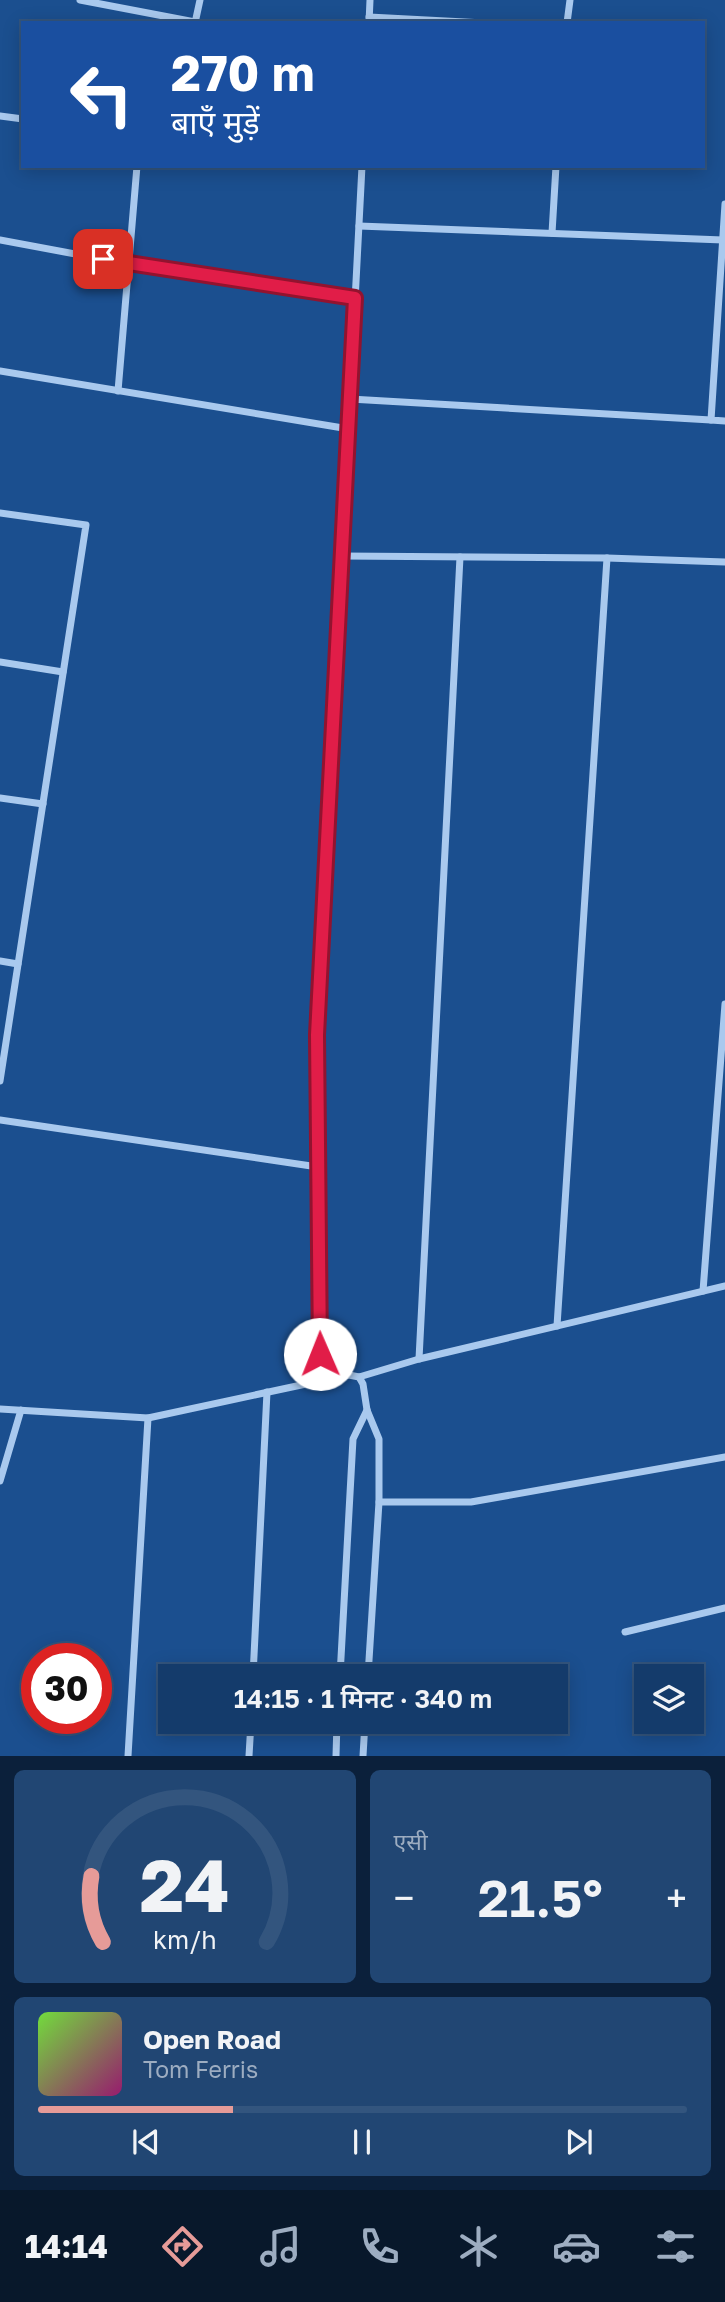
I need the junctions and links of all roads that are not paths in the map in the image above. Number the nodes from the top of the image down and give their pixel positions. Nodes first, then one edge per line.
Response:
1 (80, 0) edge
2 (200, 0) edge
3 (370, 0) edge
4 (570, 0) edge
5 (369, 20) edge
6 (190, 21) edge
7 (195, 21) edge
8 (407, 21) edge
9 (567, 21) edge
10 (0, 116) edge
11 (21, 119) edge
12 (137, 168) edge
13 (362, 168) edge
14 (556, 168) edge
15 (725, 204) edge
16 (359, 226) junction
17 (552, 233) junction
18 (0, 240) edge
19 (723, 240) junction
20 (129, 264) junction
21 (722, 291) edge
22 (355, 298) junction
23 (0, 371) edge
24 (118, 391) junction
25 (350, 399) junction
26 (711, 420) junction
27 (725, 421) edge
28 (349, 429) junction
29 (0, 513) edge
30 (342, 556) junction
31 (460, 557) junction
32 (607, 558) junction
33 (725, 562) edge
34 (0, 662) edge
35 (63, 672) junction
36 (0, 798) edge
37 (43, 804) junction
38 (0, 961) edge
39 (18, 964) junction
40 (725, 1004) edge
41 (0, 1081) edge
42 (0, 1120) edge
43 (318, 1167) junction
44 (725, 1286) edge
45 (703, 1292) junction
46 (557, 1326) junction
47 (419, 1359) junction
48 (359, 1377) junction
49 (320, 1381) junction
50 (267, 1392) junction
51 (0, 1409) edge
52 (21, 1410) junction
53 (366, 1410) junction
54 (148, 1418) junction
55 (725, 1457) edge
56 (0, 1481) edge
57 (379, 1502) junction
58 (725, 1608) edge
59 (625, 1632) dead end
60 (254, 1664) edge
61 (341, 1664) edge
62 (369, 1664) edge
63 (250, 1734) edge
64 (336, 1734) edge
65 (364, 1734) edge
66 (128, 1756) edge
67 (249, 1756) edge
68 (335, 1756) edge
69 (363, 1756) edge

1 - 6 street
2 - 7 street
3 - 5 street
4 - 9 street
5 - 8 street
10 - 11 street
12 - 20 street
13 - 16 street
14 - 17 street
15 - 19 street
16 - 17 street
16 - 22 street
17 - 19 street
18 - 20 street
19 - 21 street
20 - 22 street
20 - 24 street
21 - 26 street
22 - 25 street
23 - 24 street
24 - 28 street
25 - 26 street
25 - 28 street
26 - 27 street
28 - 30 street
29 - 35 street
30 - 31 street
30 - 43 street
31 - 32 street
31 - 47 street
32 - 33 street
32 - 46 street
34 - 35 street
35 - 37 street
36 - 37 street
37 - 39 street
38 - 39 street
39 - 41 street
40 - 45 street
42 - 43 street
43 - 49 street
44 - 45 street
45 - 46 street
46 - 47 street
47 - 48 street
48 - 49 street
48 - 53 street
49 - 50 street
50 - 54 street
50 - 60 street
51 - 52 street
52 - 54 street
52 - 56 street
53 - 57 street
53 - 61 street
54 - 66 street
55 - 57 street
57 - 62 street
58 - 59 street
63 - 67 street
64 - 68 street
65 - 69 street

